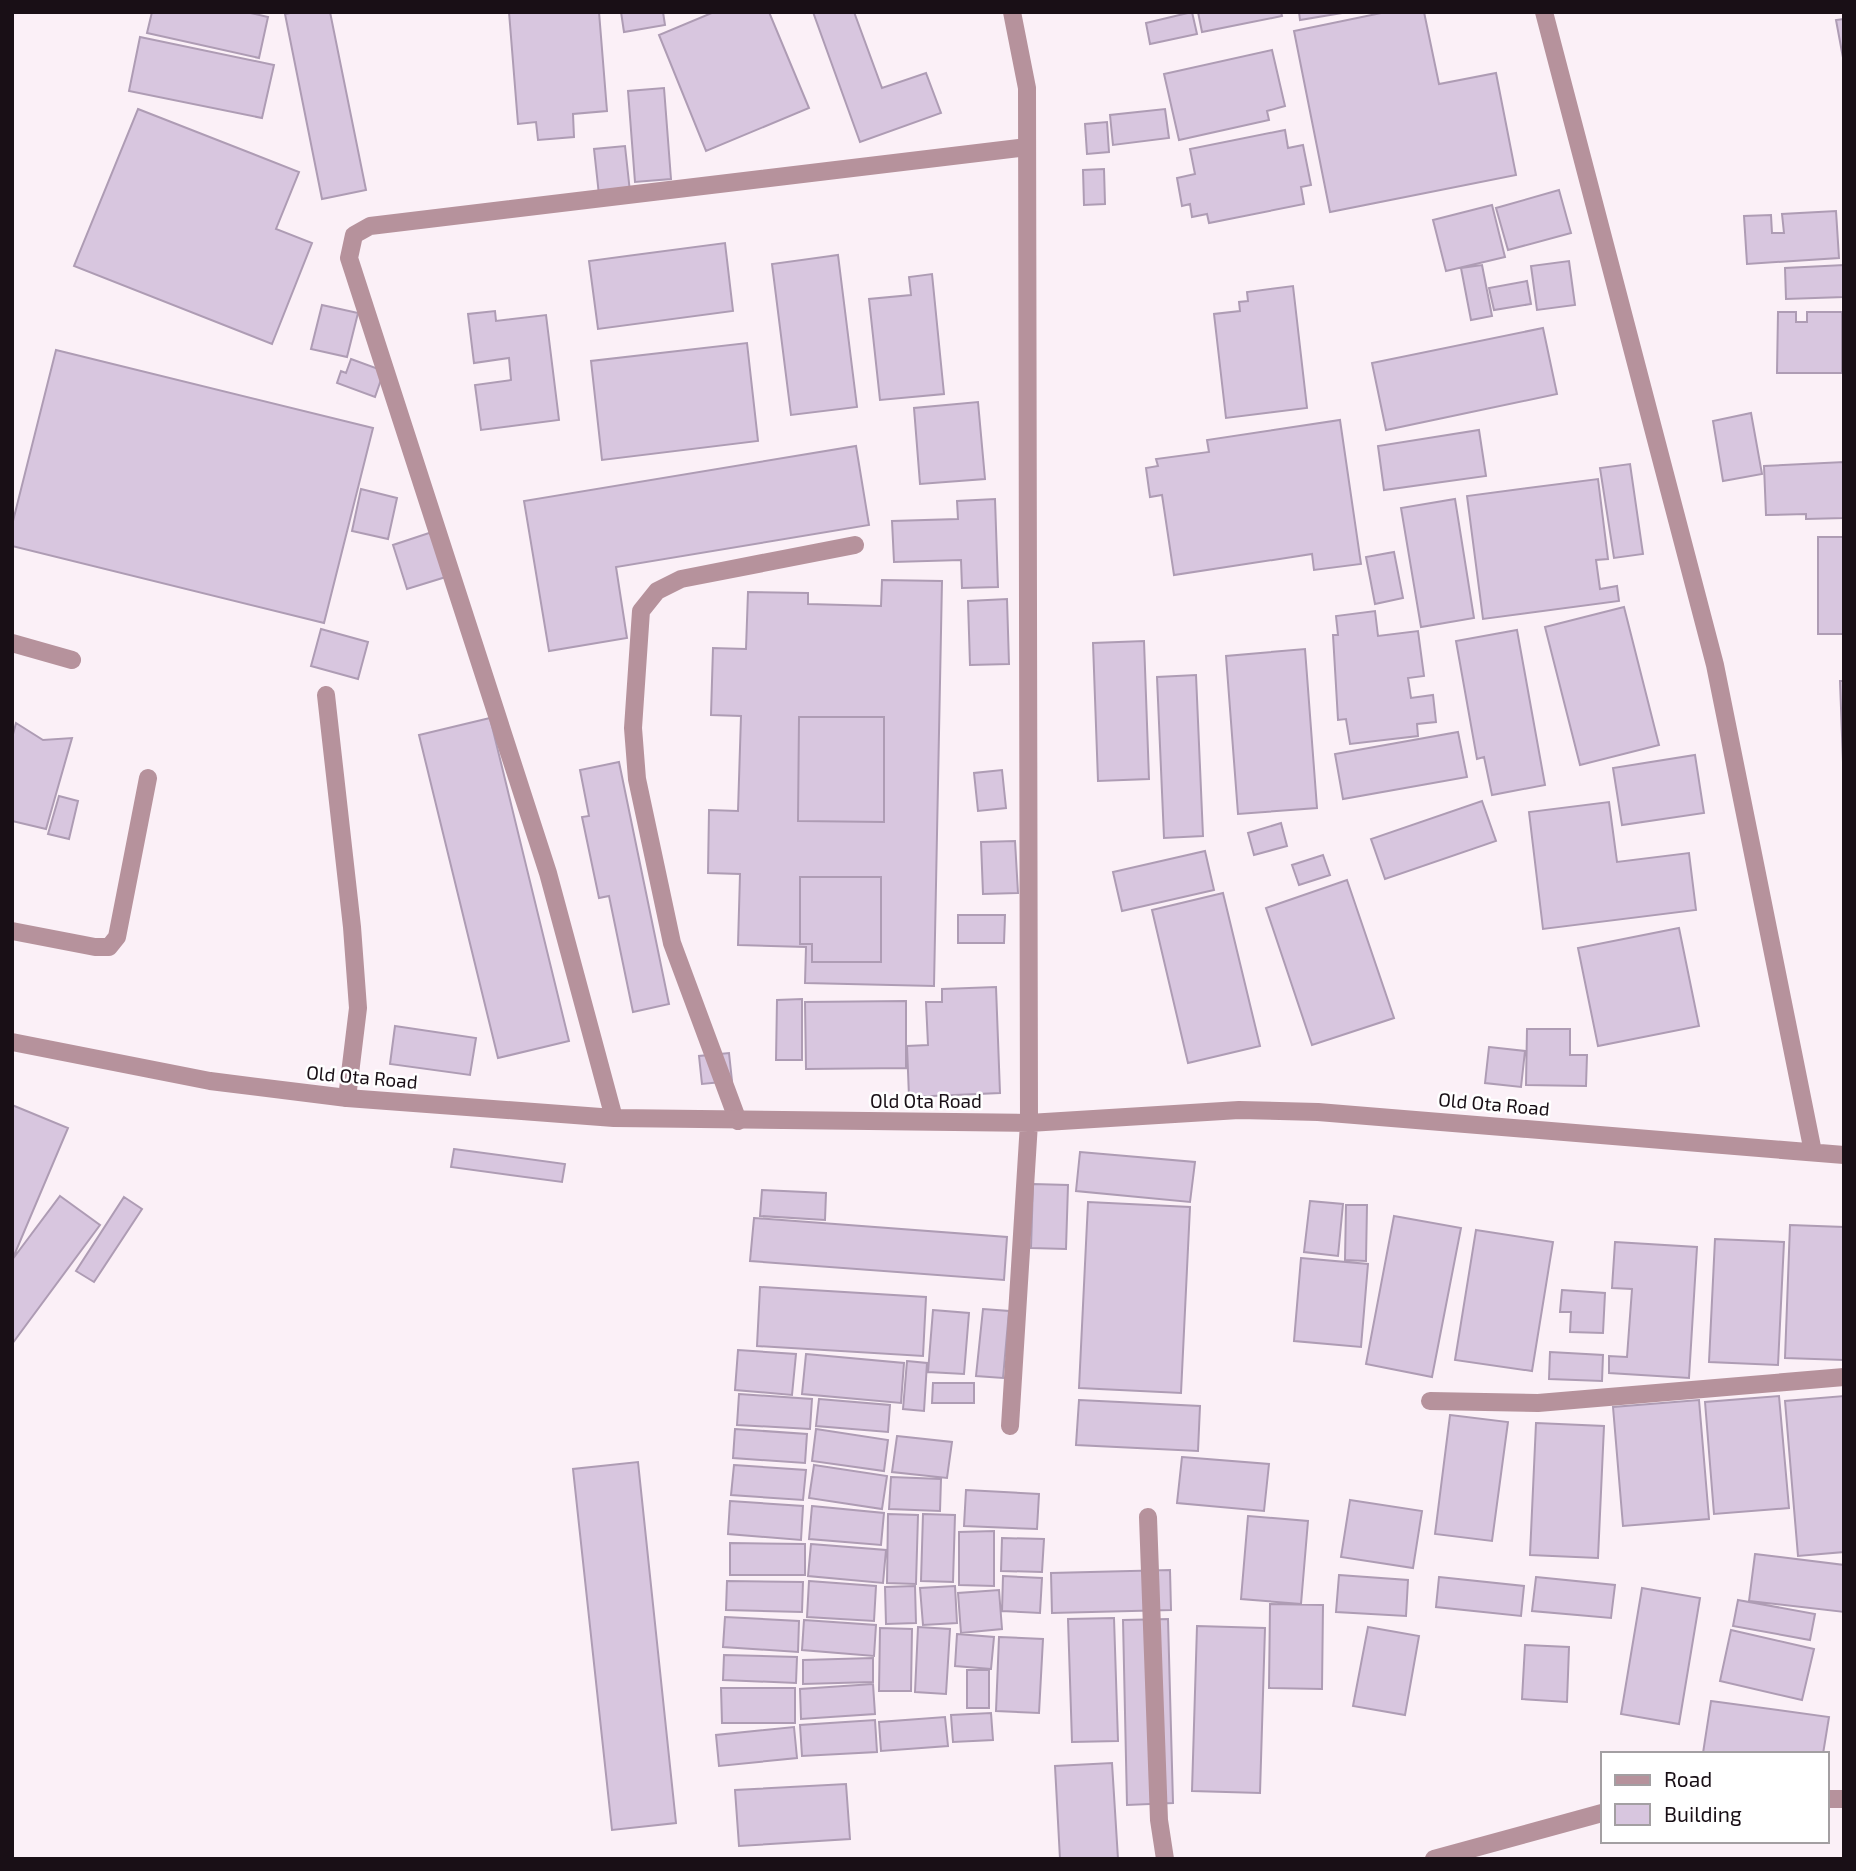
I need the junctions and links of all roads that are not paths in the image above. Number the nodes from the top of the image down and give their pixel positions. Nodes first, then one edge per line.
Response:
1 (1013, 12) edge
2 (1544, 12) edge
3 (1027, 148) junction
4 (855, 545) dead end
5 (12, 643) edge
6 (72, 660) dead end
7 (326, 695) dead end
8 (148, 778) dead end
9 (12, 931) edge
10 (12, 1042) edge
11 (347, 1098) junction
12 (614, 1118) junction
13 (738, 1121) junction
14 (1029, 1123) junction
15 (1813, 1152) junction
16 (1844, 1155) edge
17 (1844, 1377) edge
18 (1430, 1401) dead end
19 (1010, 1426) dead end
20 (1148, 1517) dead end
21 (1601, 1813) edge
22 (1165, 1859) edge
23 (1434, 1859) edge

1 - 3 street
2 - 15 street
3 - 12 street
3 - 14 street
4 - 13 street
5 - 6 street
7 - 11 street
8 - 9 street
10 - 11 street, Old Ota Road
11 - 12 street, Old Ota Road
12 - 13 street, Old Ota Road
13 - 14 street, Old Ota Road
14 - 15 street, Old Ota Road
14 - 19 street
15 - 16 street, Old Ota Road
17 - 18 street
20 - 22 street
21 - 23 street

